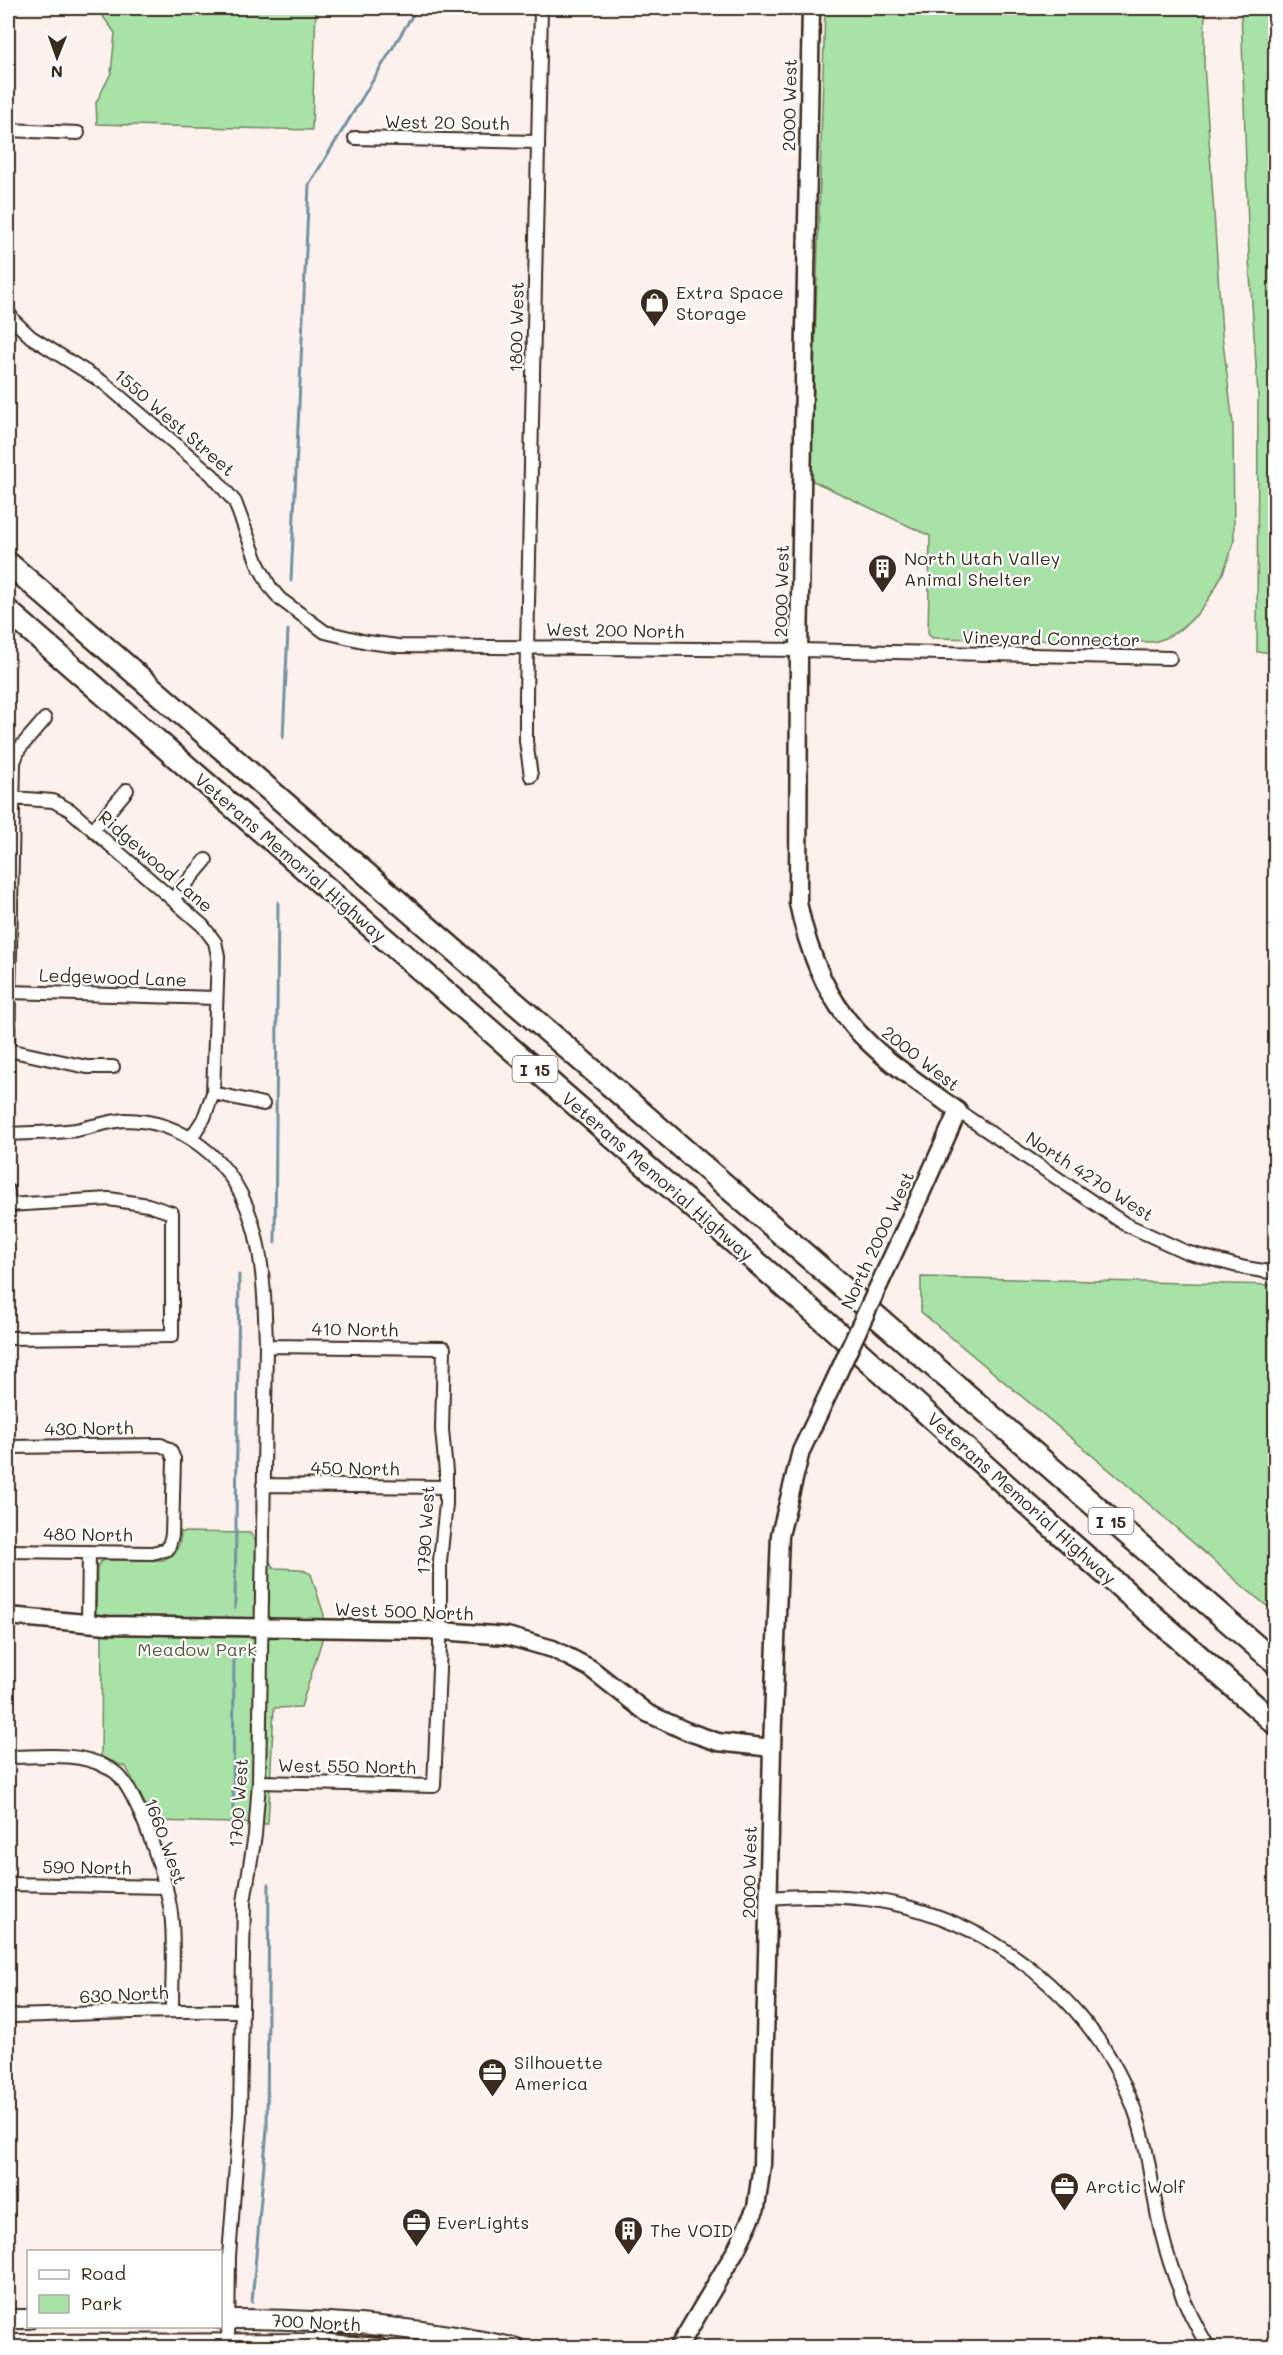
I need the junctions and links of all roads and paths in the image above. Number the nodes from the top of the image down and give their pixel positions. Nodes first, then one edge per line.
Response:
1 (541, 8) edge
2 (811, 8) edge
3 (8, 130) edge
4 (78, 133) dead end
5 (355, 138) dead end
6 (538, 142) junction
7 (8, 312) edge
8 (8, 563) edge
9 (8, 611) edge
10 (304, 617) joint
11 (527, 647) junction
12 (799, 650) junction
13 (931, 653) joint
14 (1170, 658) dead end
15 (45, 719) dead end
16 (531, 776) dead end
17 (127, 790) dead end
18 (14, 798) junction
19 (93, 830) junction
20 (206, 860) dead end
21 (173, 899) junction
22 (9, 992) edge
23 (216, 998) junction
24 (8, 1048) edge
25 (113, 1067) dead end
26 (213, 1094) junction
27 (262, 1104) dead end
28 (958, 1111) junction
29 (8, 1134) edge
30 (191, 1138) junction
31 (8, 1191) edge
32 (8, 1205) edge
33 (1275, 1273) edge
34 (8, 1338) edge
35 (266, 1346) junction
36 (444, 1348) joint
37 (832, 1386) joint
38 (8, 1447) edge
39 (263, 1485) junction
40 (446, 1487) junction
41 (168, 1549) joint
42 (8, 1551) edge
43 (89, 1552) junction
44 (8, 1616) edge
45 (88, 1624) junction
46 (261, 1627) junction
47 (440, 1631) junction
48 (1275, 1663) edge
49 (1275, 1724) edge
50 (772, 1748) junction
51 (8, 1757) edge
52 (259, 1782) junction
53 (434, 1786) joint
54 (8, 1884) edge
55 (166, 1887) junction
56 (768, 1898) junction
57 (172, 2009) junction
58 (242, 2011) junction
59 (8, 2016) edge
60 (8, 2319) edge
61 (27, 2319) edge
62 (224, 2319) edge
63 (228, 2342) junction
64 (8, 2344) edge
65 (379, 2348) edge
66 (517, 2348) edge
67 (678, 2348) edge
68 (1209, 2348) edge

1 - 6 street, 1800 West
2 - 12 street, 2000 West
3 - 4 street
5 - 6 street, West 20 South
6 - 11 street, 1800 West
7 - 10 street, 1550 West Street
8 - 48 highway, Veterans Memorial Highway / I 15
9 - 49 highway, Veterans Memorial Highway / I 15
10 - 11 street, West 200 North
11 - 12 street, West 200 North
11 - 16 street, 1800 West
12 - 13 street, West 200 North
12 - 28 street, 2000 West
13 - 14 street, Vineyard Connector
15 - 18 street
17 - 19 street
18 - 19 street, Ridgewood Lane
18 - 22 street
19 - 21 street, Ridgewood Lane
20 - 21 street
21 - 23 street, Ridgewood Lane
22 - 23 street, Ledgewood Lane
22 - 24 street
23 - 26 street, Ridgewood Lane
24 - 25 street
26 - 27 street
26 - 30 street, Ridgewood Lane
28 - 33 street, North 4270 West
28 - 37 street, North 2000 West, bridge
29 - 30 street, 1700 West
30 - 35 street, 1700 West
31 - 32 street
32 - 34 street
35 - 36 street, 410 North
35 - 39 street, 1700 West
36 - 40 street, 1790 West
37 - 50 street, 2000 West
38 - 41 street, 430 North
39 - 40 street, 450 North
39 - 46 street, 1700 West
40 - 47 street, 1790 West
41 - 43 street, 480 North
42 - 43 street, 480 North
43 - 45 street
44 - 45 street, West 500 North
45 - 46 street, West 500 North
46 - 47 street, West 500 North
46 - 52 street, 1700 West
47 - 50 street, West 500 North
47 - 53 street, 1790 West
50 - 56 street, 2000 West
51 - 55 street, 1660 West
52 - 53 street, West 550 North
52 - 58 street, 1700 West
54 - 55 street, 590 North
55 - 57 street, 1660 West
56 - 67 street, 2000 West
56 - 68 street
57 - 58 street, 630 North
57 - 59 street, 630 North
58 - 62 street, 1700 West
60 - 61 main road
62 - 63 street, 1700 West
62 - 66 main road, 700 North
63 - 64 main road, 700 North
63 - 65 main road, 700 North

